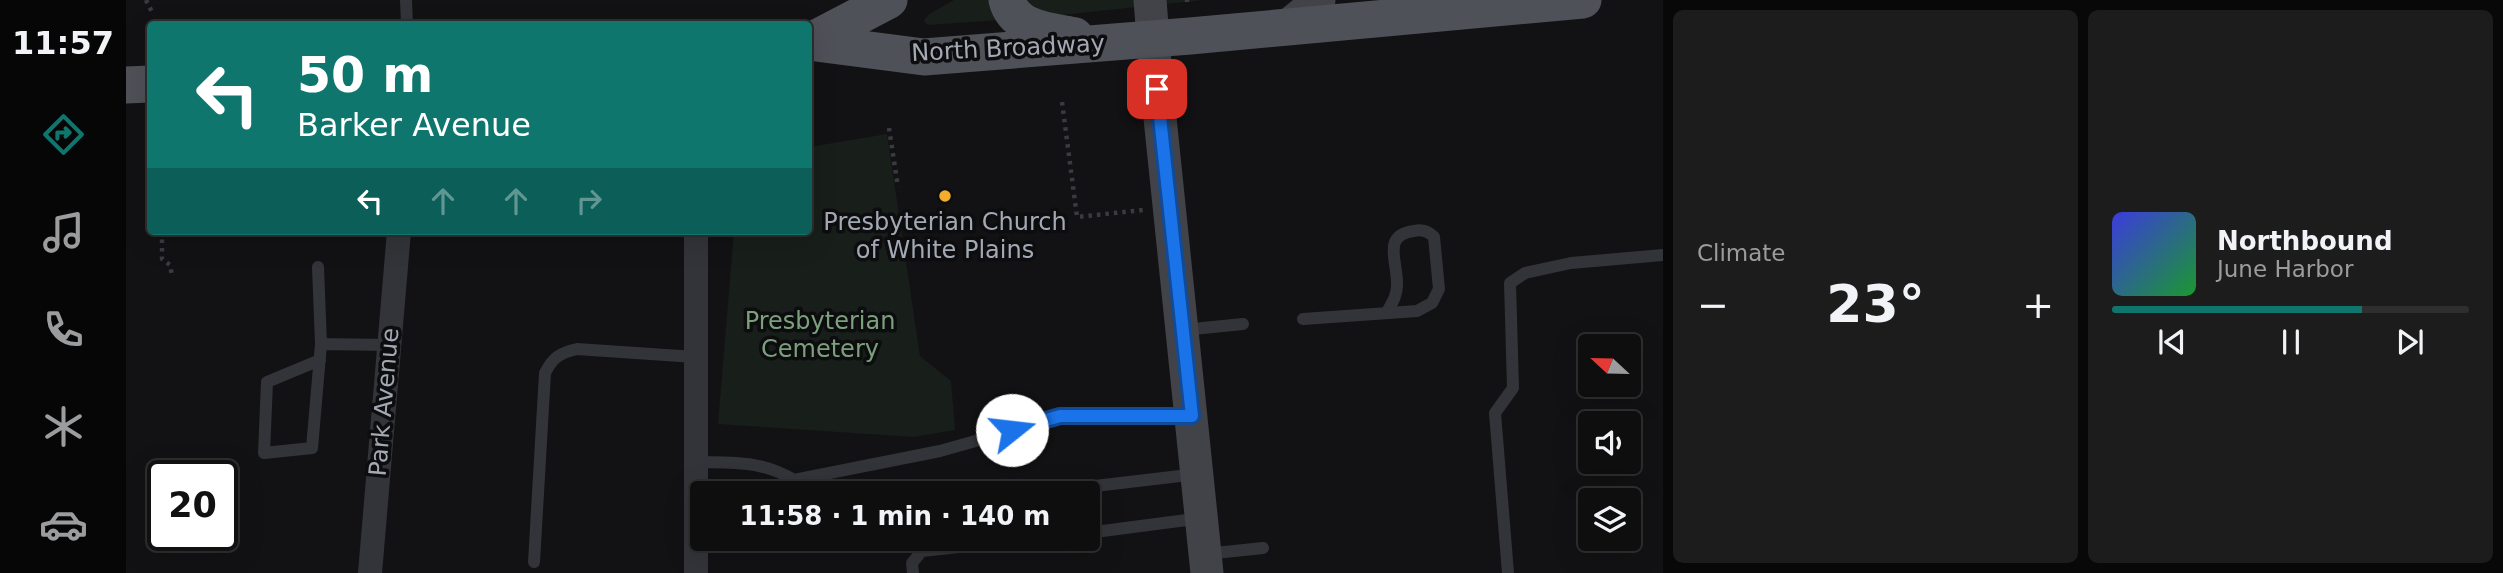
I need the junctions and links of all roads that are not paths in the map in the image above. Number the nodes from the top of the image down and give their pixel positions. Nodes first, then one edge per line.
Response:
1 (406, 0) edge
2 (889, 0) edge
3 (1007, 0) edge
4 (1150, 0) edge
5 (1319, 0) edge
6 (1583, 0) edge
7 (1465, 5) edge
8 (407, 21) edge
9 (1286, 27) junction
10 (1153, 39) junction
11 (812, 40) edge
12 (812, 42) edge
13 (1105, 43) junction
14 (147, 84) edge
15 (126, 85) edge
16 (402, 235) edge
17 (696, 235) edge
18 (1663, 255) edge
19 (318, 267) dead end
20 (1387, 312) junction
21 (1303, 319) dead end
22 (1243, 324) dead end
23 (1183, 330) junction
24 (321, 344) junction
25 (389, 345) junction
26 (695, 357) junction
27 (320, 360) junction
28 (1192, 416) junction
29 (695, 462) junction
30 (1198, 474) junction
31 (794, 480) joint
32 (697, 481) edge
33 (1100, 485) edge
34 (1202, 518) junction
35 (1100, 531) edge
36 (1263, 548) dead end
37 (696, 551) edge
38 (922, 551) edge
39 (534, 562) dead end
40 (1207, 563) edge
41 (370, 573) edge
42 (695, 573) edge
43 (913, 573) edge
44 (1508, 573) edge

1 - 8 lane
2 - 11 main road, North Broadway
3 - 13 main road
4 - 10 street
5 - 9 street
6 - 7 main road, North Broadway
7 - 9 main road, North Broadway
9 - 10 main road, North Broadway
10 - 13 main road, North Broadway
10 - 23 street
12 - 13 main road, North Broadway
14 - 15 main road
16 - 25 street, Park Avenue
17 - 26 street
18 - 44 lane
19 - 24 lane
20 - 20 lane
20 - 21 lane
22 - 23 lane
23 - 28 street
24 - 25 lane
24 - 27 lane
25 - 41 street, Park Avenue
26 - 29 street
26 - 39 lane
27 - 27 lane
28 - 30 street
28 - 31 lane
29 - 31 lane
29 - 32 street
30 - 33 lane
30 - 34 street
34 - 35 lane
34 - 40 street
36 - 40 lane
37 - 42 street
38 - 43 lane

